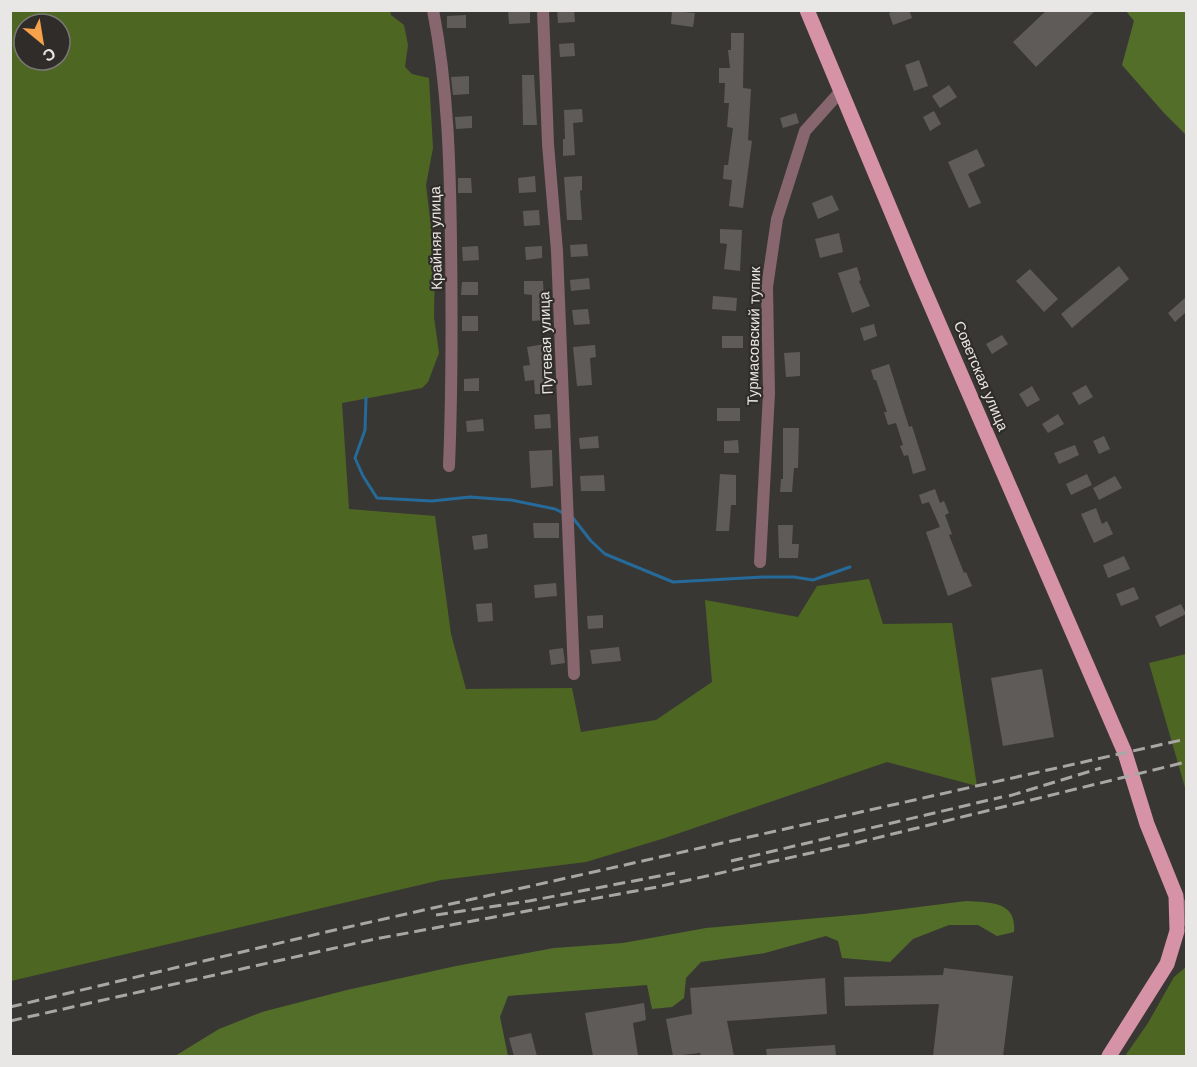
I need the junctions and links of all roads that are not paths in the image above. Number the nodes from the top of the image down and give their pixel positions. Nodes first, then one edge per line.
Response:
1 (433, 10) edge
2 (543, 10) edge
3 (807, 10) edge
4 (840, 92) junction
5 (449, 466) dead end
6 (760, 562) dead end
7 (574, 674) dead end
8 (1176, 896) junction
9 (1186, 920) edge
10 (1109, 1056) edge

1 - 5 street, Крайняя улица
2 - 7 street, Путевая улица
3 - 4 main road, Советская улица
4 - 6 street, Турмасовский тупик
4 - 8 main road, Советская улица
8 - 9 street
8 - 10 main road

